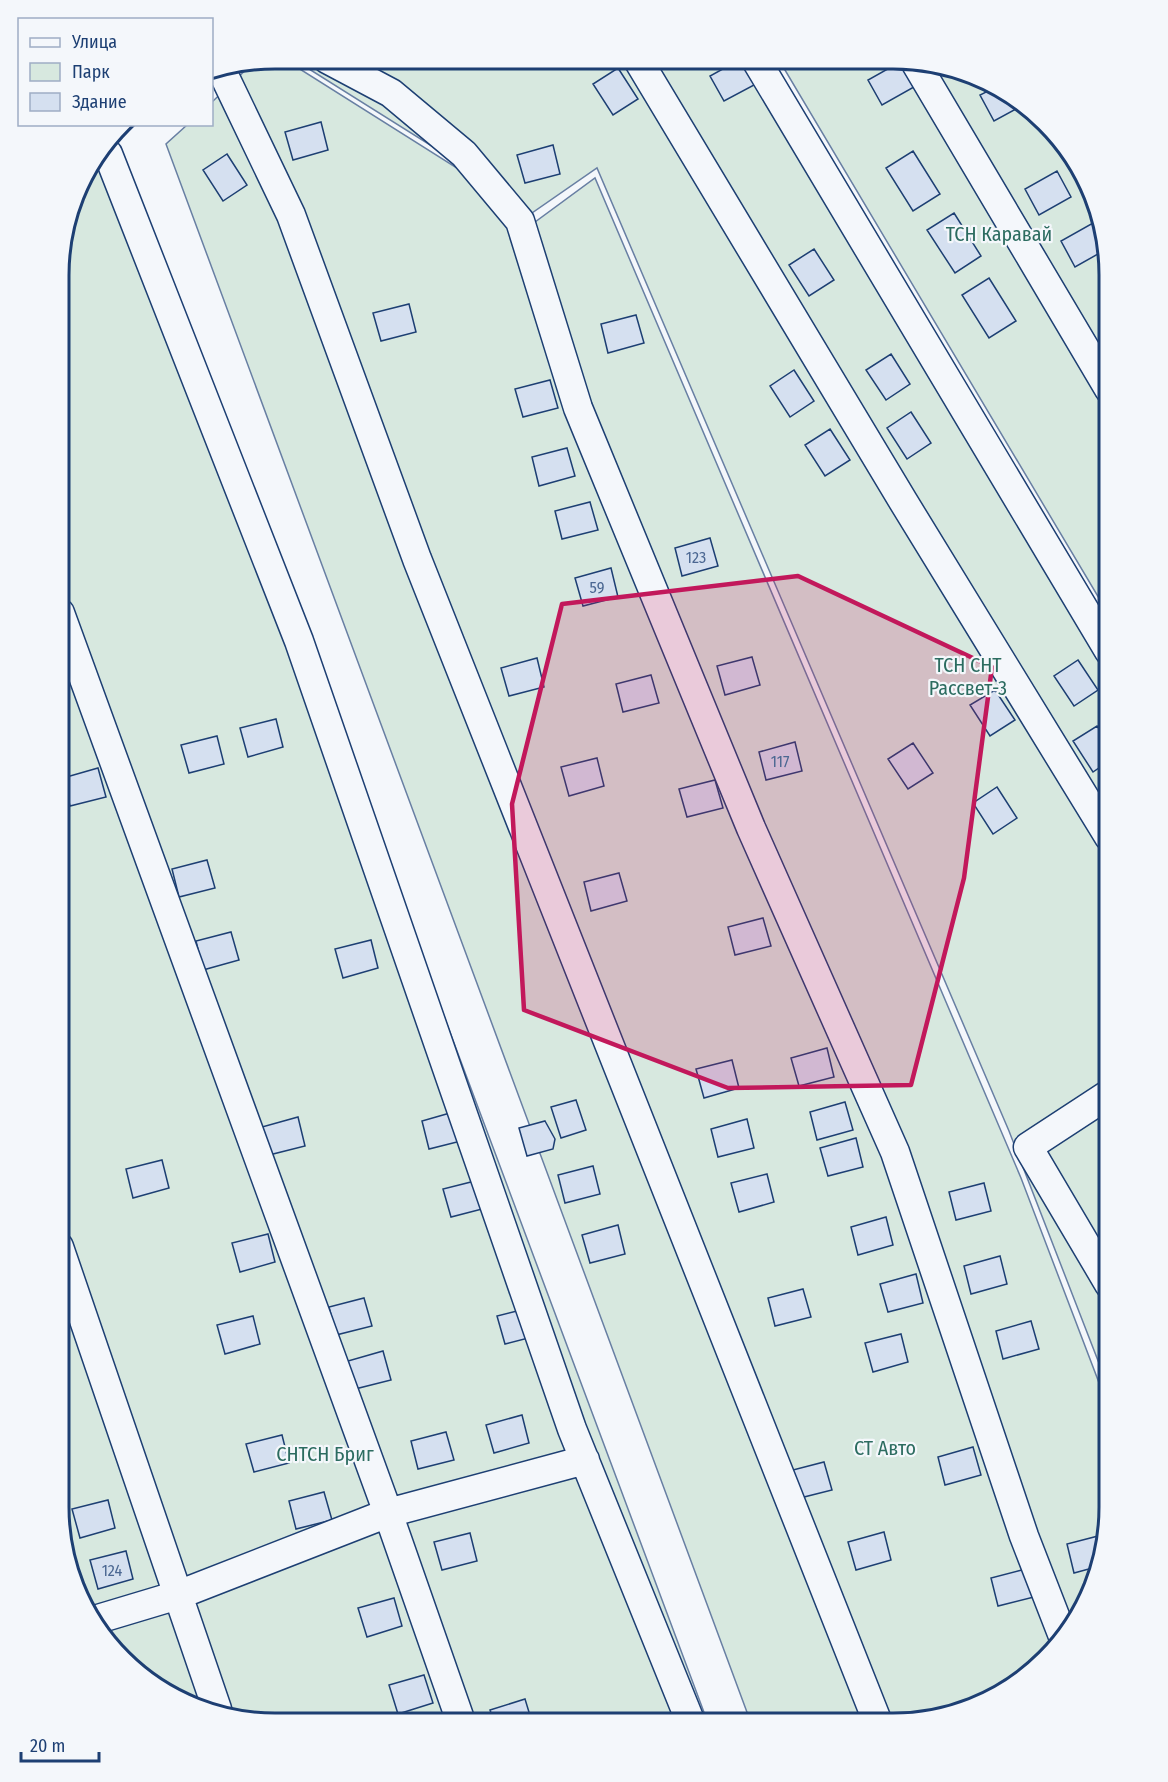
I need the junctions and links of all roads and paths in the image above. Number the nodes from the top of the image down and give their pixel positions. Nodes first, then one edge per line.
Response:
1 (346, 69) edge
2 (643, 69) edge
3 (761, 69) edge
4 (921, 71) edge
5 (223, 76) edge
6 (104, 161) edge
7 (1099, 373) edge
8 (1099, 634) edge
9 (69, 638) edge
10 (1099, 821) edge
11 (1099, 1101) edge
12 (1099, 1267) edge
13 (69, 1276) edge
14 (585, 1460) junction
15 (388, 1513) junction
16 (178, 1595) junction
17 (102, 1618) edge
18 (1060, 1626) edge
19 (215, 1704) edge
20 (458, 1713) edge
21 (687, 1713) edge
22 (874, 1713) edge

1 - 18 lane
2 - 10 lane
3 - 8 lane
4 - 7 lane
5 - 22 lane
6 - 14 lane
9 - 15 lane
11 - 12 lane
13 - 16 lane
14 - 15 lane
14 - 21 lane
15 - 16 lane
15 - 20 lane
16 - 17 lane
16 - 19 lane

